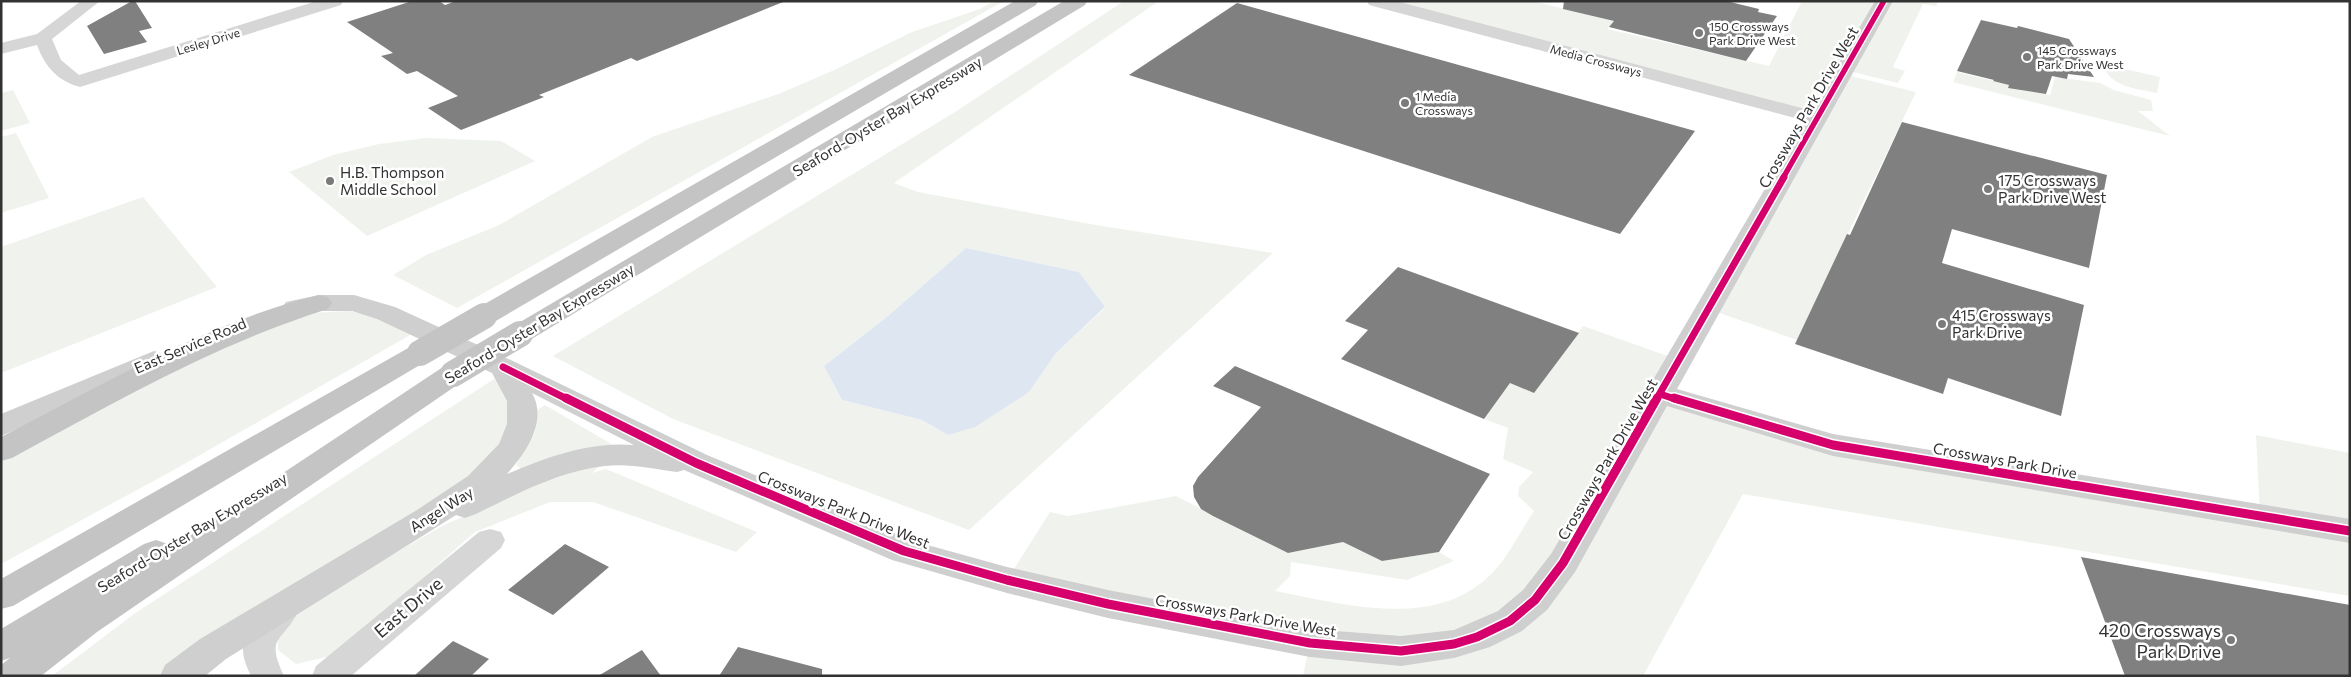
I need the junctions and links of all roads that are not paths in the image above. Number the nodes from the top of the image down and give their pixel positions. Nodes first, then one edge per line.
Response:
1 (92, 1) edge
2 (335, 1) edge
3 (1030, 1) edge
4 (1078, 1) edge
5 (1375, 1) edge
6 (1884, 1) edge
7 (44, 38) junction
8 (1, 48) edge
9 (1818, 118) junction
10 (319, 303) junction
11 (420, 353) junction
12 (503, 367) junction
13 (453, 374) junction
14 (1660, 394) junction
15 (1, 426) edge
16 (1, 450) edge
17 (696, 463) junction
18 (2350, 531) edge
19 (490, 540) dead end
20 (364, 555) junction
21 (1, 576) edge
22 (1, 596) edge
23 (298, 596) junction
24 (1, 646) edge
25 (14, 676) edge
26 (178, 676) edge
27 (268, 676) edge
28 (328, 676) edge

1 - 7 street
2 - 7 street, Lesley Drive
3 - 11 highway, Seaford-Oyster Bay Expressway, bridge
4 - 13 highway, Seaford-Oyster Bay Expressway, bridge
5 - 9 street, Media Crossways
6 - 9 street, Crossways Park Drive West
7 - 8 street
9 - 14 street, Crossways Park Drive West
10 - 12 street, East Service Road
10 - 15 street, East Service Road
10 - 16 highway
11 - 21 highway
11 - 22 highway, Seaford-Oyster Bay Expressway
12 - 17 street, Crossways Park Drive West
12 - 20 street, Angel Way
13 - 24 highway, Seaford-Oyster Bay Expressway
13 - 25 highway
14 - 17 street, Crossways Park Drive West
14 - 18 street, Crossways Park Drive
17 - 20 street, Crossways Park Drive West
19 - 28 street, East Drive
20 - 23 street, Angel Way
23 - 26 street, Angel Way
23 - 27 street

